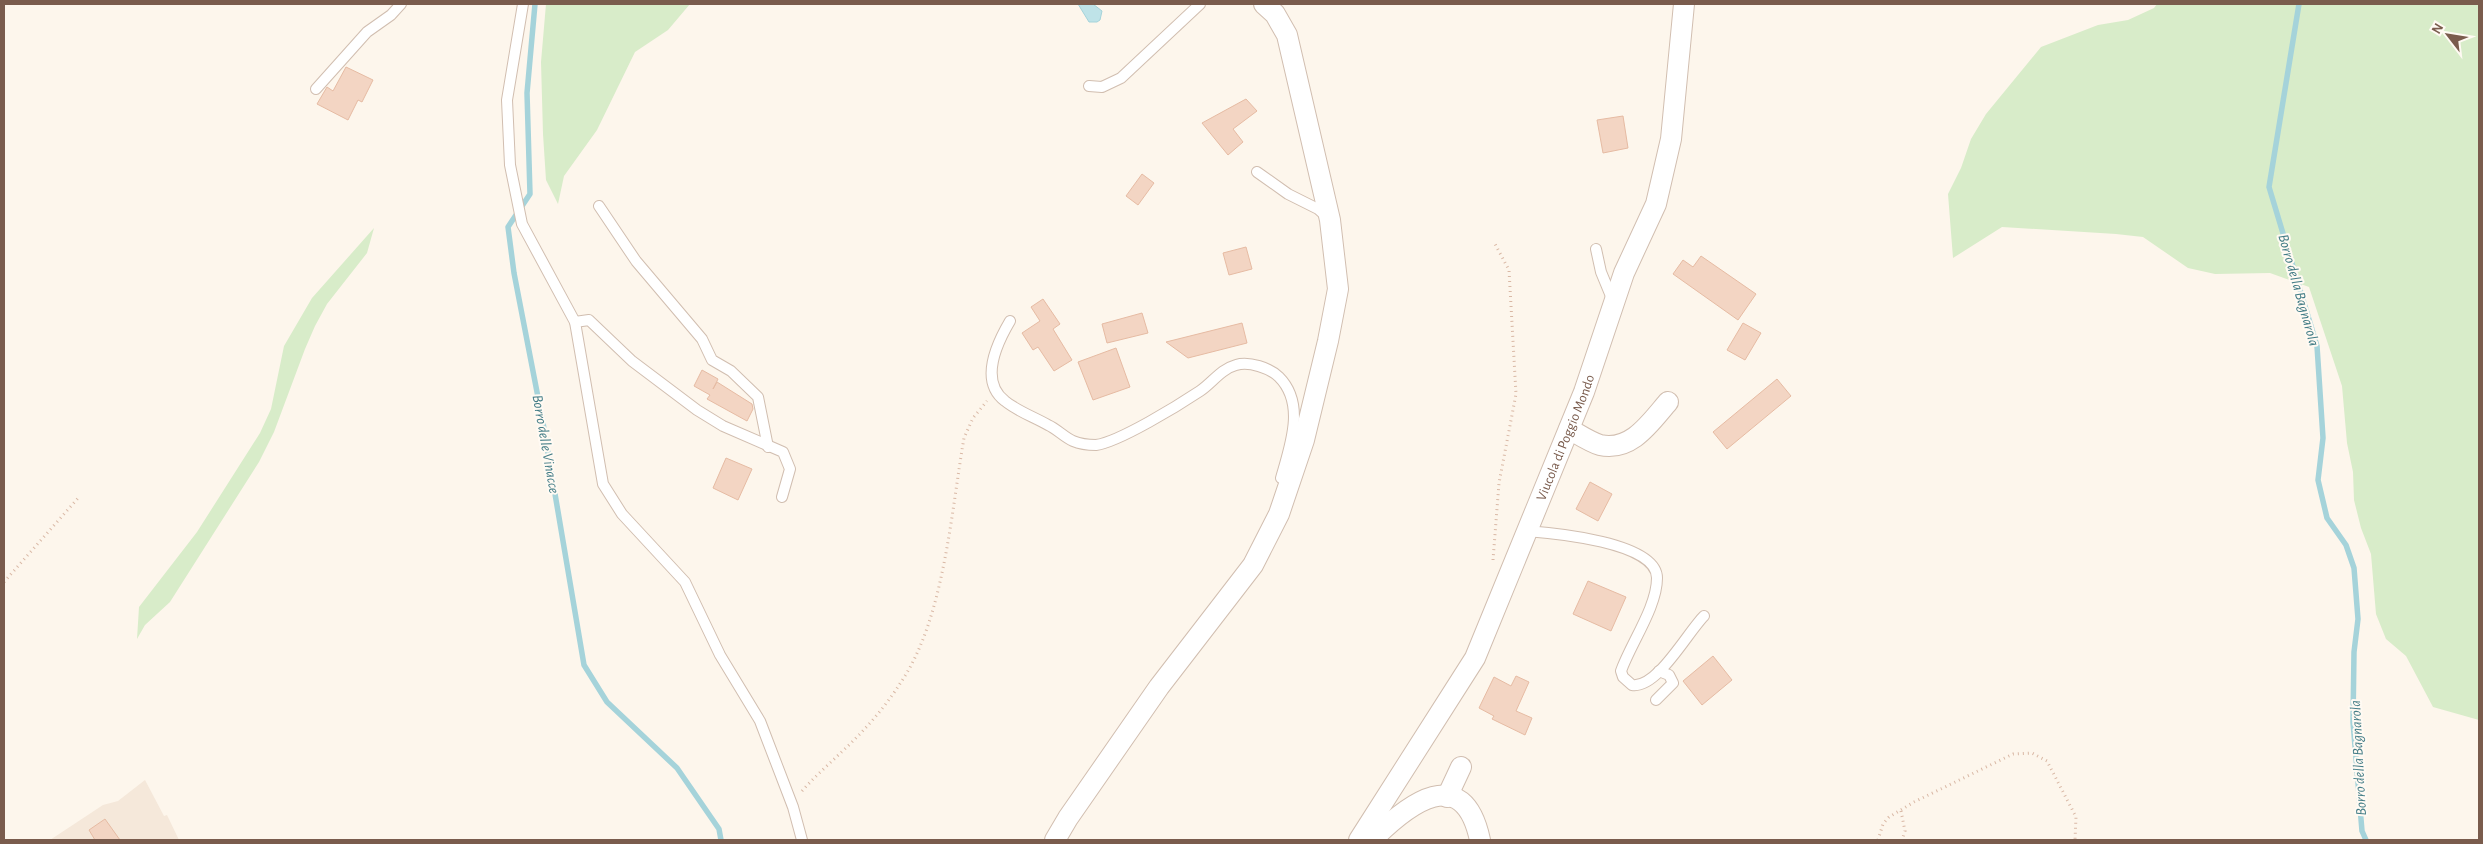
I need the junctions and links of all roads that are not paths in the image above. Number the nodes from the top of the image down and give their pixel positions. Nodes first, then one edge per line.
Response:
1 (401, 4) edge
2 (523, 4) edge
3 (1200, 4) edge
4 (1264, 4) edge
5 (1684, 4) edge
6 (1089, 86) dead end
7 (316, 89) dead end
8 (1257, 172) dead end
9 (599, 206) dead end
10 (1330, 220) junction
11 (1596, 249) dead end
12 (1614, 302) junction
13 (1010, 321) dead end
14 (575, 322) junction
15 (1668, 402) dead end
16 (1569, 429) junction
17 (768, 447) junction
18 (782, 497) dead end
19 (1526, 531) junction
20 (1253, 565) junction
21 (1704, 616) dead end
22 (1659, 671) junction
23 (1656, 700) dead end
24 (1461, 767) dead end
25 (1447, 797) junction
26 (802, 840) edge
27 (1055, 840) edge
28 (1360, 840) edge
29 (1372, 840) edge
30 (1480, 840) edge

1 - 7 lane
2 - 14 lane
3 - 6 lane
4 - 10 street
5 - 12 street, Viucola di Poggio Mondo
8 - 10 lane
9 - 17 lane
10 - 20 street
11 - 12 lane
12 - 16 street, Viucola di Poggio Mondo
13 - 20 lane
14 - 17 lane
14 - 26 lane
15 - 16 street
16 - 19 street, Viucola di Poggio Mondo
17 - 18 lane
19 - 22 lane
19 - 28 street, Viucola di Poggio Mondo
20 - 27 street
21 - 22 lane
22 - 23 lane
24 - 25 street
25 - 29 street
25 - 30 street

